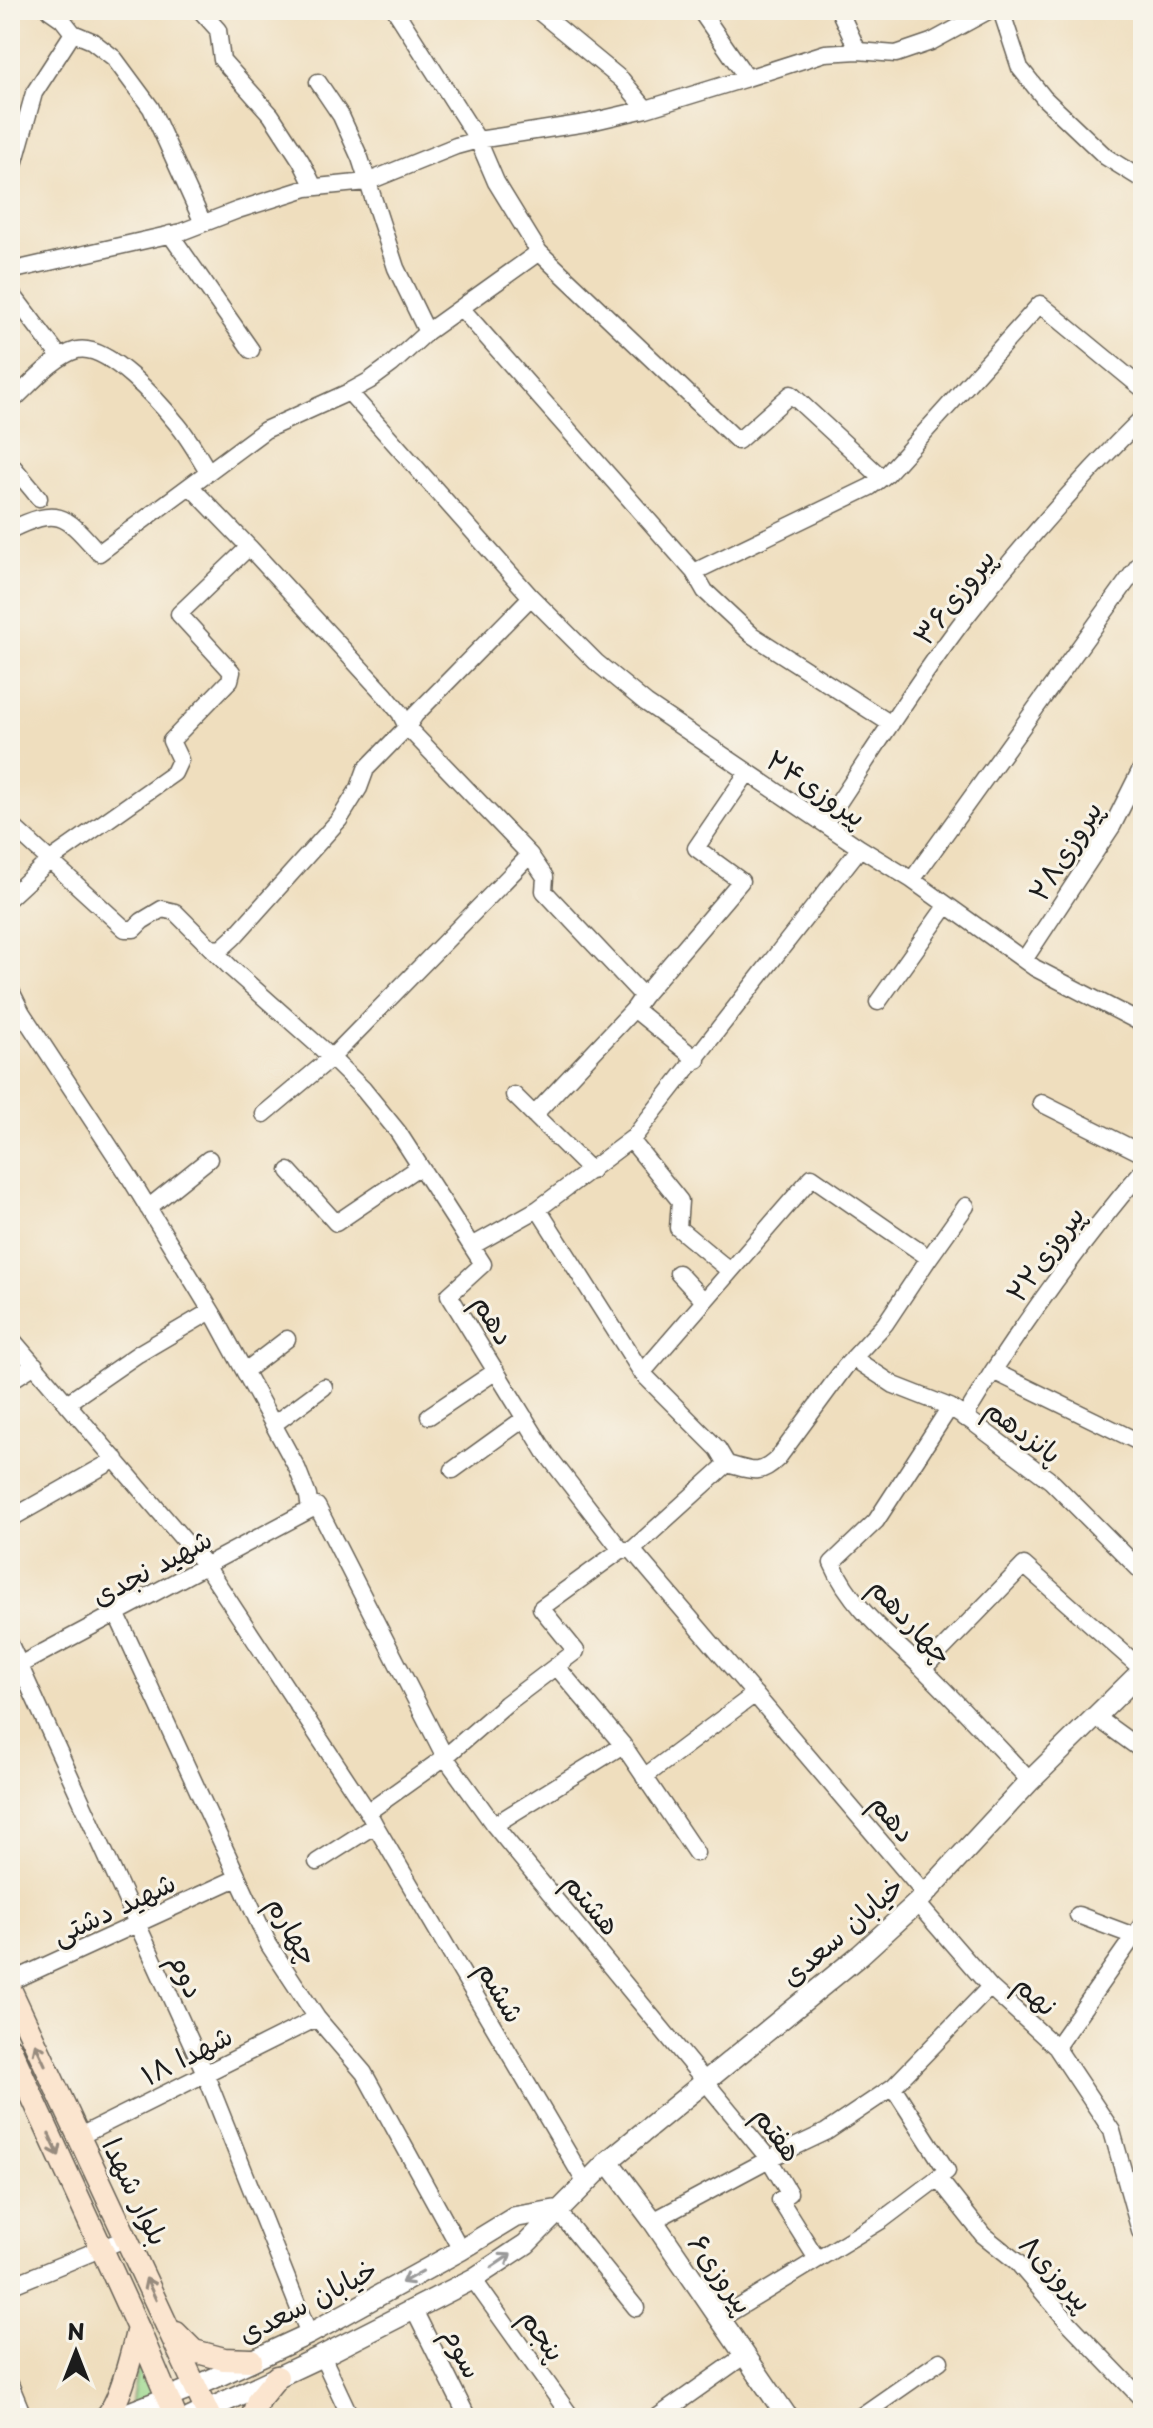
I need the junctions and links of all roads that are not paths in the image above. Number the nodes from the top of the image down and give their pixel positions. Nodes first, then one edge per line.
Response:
1 (49, 10) edge
2 (200, 10) edge
3 (395, 10) edge
4 (537, 10) edge
5 (700, 10) edge
6 (839, 10) edge
7 (990, 10) edge
8 (1001, 10) edge
9 (73, 33) junction
10 (858, 51) junction
11 (747, 78) junction
12 (318, 82) dead end
13 (646, 109) junction
14 (17, 122) edge
15 (478, 140) junction
16 (10, 179) edge
17 (1143, 180) edge
18 (367, 182) junction
19 (314, 187) junction
20 (203, 223) junction
21 (170, 234) junction
22 (539, 252) junction
23 (10, 271) edge
24 (10, 291) edge
25 (461, 308) junction
26 (427, 332) junction
27 (251, 350) dead end
28 (60, 357) junction
29 (1143, 389) edge
30 (349, 392) junction
31 (10, 403) edge
32 (1143, 417) edge
33 (10, 463) edge
34 (208, 471) junction
35 (882, 478) junction
36 (191, 487) junction
37 (39, 498) dead end
38 (10, 530) edge
39 (249, 547) junction
40 (1143, 559) edge
41 (694, 572) junction
42 (531, 597) junction
43 (891, 724) junction
44 (407, 727) junction
45 (1143, 765) edge
46 (748, 772) junction
47 (825, 823) junction
48 (10, 824) edge
49 (860, 848) junction
50 (530, 855) junction
51 (49, 861) junction
52 (912, 880) junction
53 (10, 897) edge
54 (947, 905) junction
55 (212, 949) junction
56 (1024, 960) junction
57 (10, 989) edge
58 (878, 1002) dead end
59 (639, 1003) junction
60 (16, 1019) edge
61 (1143, 1024) edge
62 (331, 1058) junction
63 (697, 1060) junction
64 (514, 1095) dead end
65 (1041, 1103) dead end
66 (264, 1114) dead end
67 (534, 1115) junction
68 (631, 1140) junction
69 (1143, 1154) edge
70 (209, 1159) dead end
71 (420, 1166) junction
72 (1143, 1170) edge
73 (289, 1171) dead end
74 (591, 1171) junction
75 (966, 1206) dead end
76 (148, 1208) junction
77 (538, 1209) junction
78 (472, 1246) junction
79 (929, 1258) junction
80 (730, 1271) junction
81 (678, 1273) dead end
82 (704, 1301) junction
83 (211, 1311) junction
84 (10, 1337) edge
85 (287, 1339) dead end
86 (853, 1358) junction
87 (35, 1365) junction
88 (245, 1371) junction
89 (496, 1371) junction
90 (993, 1371) junction
91 (642, 1373) junction
92 (10, 1381) edge
93 (324, 1387) dead end
94 (67, 1403) junction
95 (950, 1407) junction
96 (429, 1416) dead end
97 (525, 1418) junction
98 (964, 1418) junction
99 (274, 1424) junction
100 (1143, 1444) edge
101 (116, 1459) junction
102 (727, 1464) junction
103 (453, 1470) dead end
104 (313, 1508) junction
105 (10, 1519) edge
106 (627, 1550) junction
107 (206, 1566) junction
108 (1143, 1573) edge
109 (117, 1615) junction
110 (10, 1644) edge
111 (556, 1666) junction
112 (15, 1667) edge
113 (923, 1669) junction
114 (1143, 1670) edge
115 (755, 1694) junction
116 (1096, 1717) junction
117 (623, 1745) junction
118 (1143, 1751) edge
119 (445, 1757) junction
120 (644, 1777) junction
121 (1030, 1781) junction
122 (371, 1818) junction
123 (494, 1825) junction
124 (696, 1853) dead end
125 (317, 1862) dead end
126 (237, 1878) junction
127 (921, 1898) junction
128 (1078, 1915) dead end
129 (136, 1924) junction
130 (1138, 1930) edge
131 (10, 1982) edge
132 (990, 1987) junction
133 (10, 1989) edge
134 (317, 2018) junction
135 (1056, 2047) junction
136 (10, 2049) edge
137 (205, 2073) junction
138 (705, 2080) junction
139 (893, 2087) junction
140 (78, 2137) junction
141 (769, 2159) junction
142 (608, 2161) junction
143 (938, 2178) junction
144 (585, 2182) junction
145 (557, 2210) junction
146 (653, 2221) junction
147 (1143, 2235) edge
148 (127, 2238) junction
149 (102, 2249) junction
150 (461, 2250) junction
151 (817, 2259) junction
152 (473, 2279) junction
153 (10, 2286) edge
154 (636, 2308) dead end
155 (414, 2310) junction
156 (720, 2319) junction
157 (166, 2322) junction
158 (138, 2328) junction
159 (309, 2334) junction
160 (745, 2355) junction
161 (322, 2356) junction
162 (251, 2360) junction
163 (940, 2361) dead end
164 (277, 2377) junction
165 (10, 2384) edge
166 (195, 2387) junction
167 (1143, 2400) edge
168 (172, 2408) edge
169 (202, 2416) edge
170 (24, 2418) edge
171 (105, 2418) edge
172 (115, 2418) edge
173 (252, 2418) edge
174 (351, 2418) edge
175 (468, 2418) edge
176 (572, 2418) edge
177 (656, 2418) edge
178 (788, 2418) edge
179 (858, 2418) edge

1 - 9 street
2 - 19 street
3 - 15 street
4 - 13 street
5 - 11 street
6 - 10 street
7 - 10 street
8 - 17 street
9 - 14 street
9 - 20 street
10 - 11 street
11 - 13 street
12 - 18 street
13 - 15 street
14 - 16 street
15 - 18 street
15 - 22 street
18 - 19 street
18 - 26 street
19 - 20 street
20 - 21 street
21 - 23 street
21 - 27 street
22 - 25 street
22 - 35 street
24 - 28 street
25 - 26 street
25 - 41 street
26 - 30 street
28 - 31 street
28 - 34 street
29 - 35 street
30 - 34 street
30 - 42 street, پیروزی۲۴
32 - 43 street, پیروزی۳۶
33 - 37 street
34 - 36 street
35 - 41 street
36 - 38 street
36 - 39 street
39 - 44 street
39 - 51 street
40 - 52 street
41 - 43 street
42 - 44 street
42 - 46 street, پیروزی۲۴
43 - 47 street, پیروزی۳۶
44 - 50 street
44 - 55 street
45 - 56 street, پیروزی۲۸
46 - 47 street, پیروزی۲۴
46 - 59 street
47 - 49 street, پیروزی۲۴
48 - 51 street
49 - 52 street, پیروزی۲۴
49 - 63 street
50 - 59 street
50 - 62 street
51 - 53 street
51 - 55 street
52 - 54 street, پیروزی۲۴
54 - 56 street, پیروزی۲۴
54 - 58 street
55 - 62 street
56 - 61 street, پیروزی۲۴
57 - 60 street, هشتم
59 - 63 street
59 - 67 street
60 - 76 street, هشتم
62 - 66 street
62 - 71 street
63 - 68 street
64 - 67 street
65 - 69 street
67 - 74 street
68 - 74 street
68 - 80 street
70 - 76 street
71 - 73 street
71 - 78 street
72 - 90 street, پیروزی۲۲
74 - 77 street
75 - 79 street
76 - 83 street, هشتم
77 - 78 street
77 - 91 street
78 - 89 street, دهم
79 - 80 street
79 - 86 street
80 - 82 street
81 - 82 street
82 - 91 street
83 - 88 street, هشتم
83 - 94 street
84 - 87 street, ششم
85 - 88 street
86 - 95 street, پانزدهم
86 - 102 street
87 - 92 street
87 - 94 street, ششم
88 - 99 street, هشتم
89 - 96 street
89 - 97 street, دهم
90 - 98 street, پیروزی۲۲
90 - 100 street
91 - 102 street
93 - 99 street
94 - 101 street, ششم
95 - 98 street, پانزدهم
95 - 113 street, چهاردهم
97 - 103 street
97 - 106 street, دهم
98 - 108 street, پانزدهم
99 - 104 street, هشتم
101 - 105 street
101 - 107 street, ششم
102 - 106 street
104 - 107 street, شهید نجدی
104 - 119 street, هشتم
106 - 111 street
106 - 115 street, دهم
107 - 109 street, شهید نجدی
107 - 122 street, ششم
109 - 112 street, شهید نجدی
109 - 126 street, چهارم
110 - 112 street, دوم
111 - 117 street
111 - 119 street
112 - 129 street, دوم
113 - 114 street
113 - 121 street, چهاردهم
114 - 116 street, خیابان سعدی
115 - 120 street
115 - 127 street, دهم
116 - 118 street
116 - 121 street, خیابان سعدی
117 - 120 street
117 - 123 street
119 - 122 street
119 - 123 street, هشتم
120 - 124 street
121 - 127 street, خیابان سعدی
122 - 125 street
122 - 144 street, ششم
123 - 138 street, هشتم
126 - 129 street, شهید دشتی
126 - 134 street, چهارم
127 - 132 street, نهم
127 - 138 street, خیابان سعدی
128 - 130 street
129 - 131 street, شهید دشتی
129 - 137 street, دوم
130 - 135 street
132 - 135 street, نهم
132 - 139 street
140 -> 133 main road, بلوار شهدا
134 - 137 street, شهدا ۱۸
134 - 150 street, چهارم
135 - 147 street, نهم
136 -> 149 main road, بلوار شهدا
137 - 140 street, شهدا ۱۸
137 - 159 street, دوم
138 - 141 street, هفتم
138 - 142 street, خیابان سعدی
139 - 141 street
139 - 143 street
140 - 148 main road, بلوار شهدا
141 - 146 street
141 - 151 street, هفتم
142 - 144 street, خیابان سعدی
142 - 146 street, پیروزی۶
143 - 151 street
143 - 167 street, پیروزی۸
144 - 145 street, خیابان سعدی
145 - 150 street, خیابان سعدی
152 -> 145 street, خیابان سعدی
145 - 154 street
146 - 156 street, پیروزی۶
148 - 149 street
157 -> 148 main road, بلوار شهدا
149 - 153 street
149 - 158 main road, بلوار شهدا
150 -> 159 street, خیابان سعدی
151 - 156 street
152 - 155 street, خیابان سعدی
152 - 176 street, پنجم
155 - 161 street, خیابان سعدی
155 - 175 street, سوم
156 - 160 street, پیروزی۶
157 - 162 main road
157 - 166 main road, بلوار شهدا
158 - 168 main road, بلوار شهدا
158 - 171 main road
159 - 162 street, خیابان سعدی
160 - 177 street
160 - 178 street, پیروزی۶
161 - 164 street, خیابان سعدی
161 - 174 street
162 - 166 street, خیابان سعدی
163 - 179 street
164 - 169 street, خیابان سعدی
164 - 173 main road
165 - 170 street
166 - 168 street, خیابان سعدی
166 - 169 main road, بلوار شهدا
168 - 172 street, خیابان سعدی

